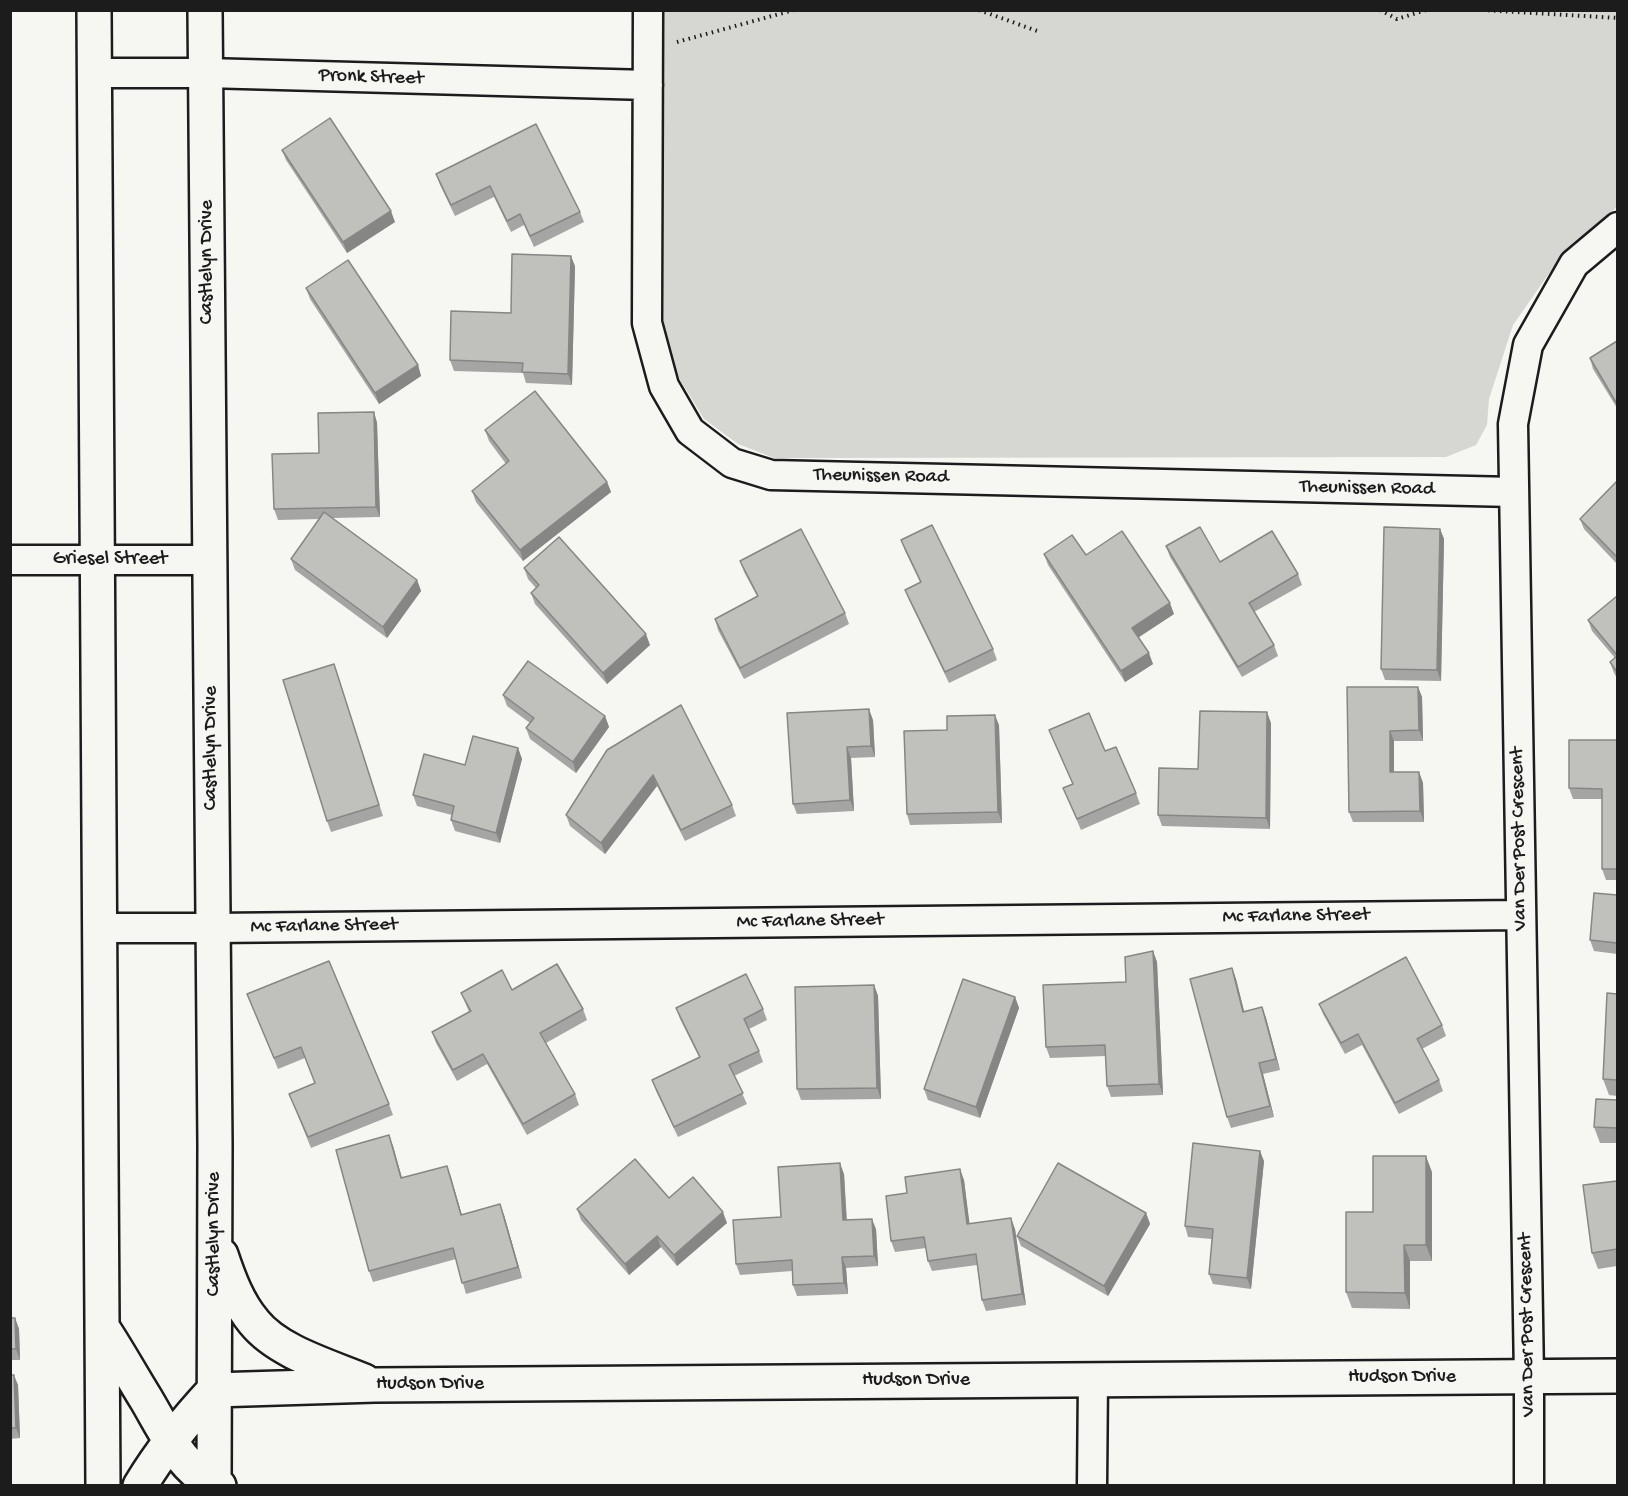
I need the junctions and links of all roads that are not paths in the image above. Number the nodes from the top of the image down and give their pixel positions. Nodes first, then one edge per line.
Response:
1 (94, 10) edge
2 (205, 10) edge
3 (648, 10) edge
4 (94, 73) junction
5 (206, 73) junction
6 (648, 85) junction
7 (1617, 227) edge
8 (1514, 492) junction
9 (10, 560) edge
10 (98, 560) junction
11 (210, 560) junction
12 (1521, 915) junction
13 (100, 928) junction
14 (213, 928) junction
15 (214, 1234) junction
16 (102, 1327) junction
17 (1617, 1376) edge
18 (1529, 1377) junction
19 (1093, 1380) junction
20 (375, 1385) junction
21 (214, 1390) junction
22 (170, 1442) junction
23 (103, 1485) edge
24 (140, 1485) edge
25 (216, 1485) edge
26 (1092, 1485) edge
27 (1529, 1485) edge

1 - 4 street
2 - 5 street, Castlelyn Drive
3 - 6 street, Theunissen Road
4 - 5 street, Pronk Street
4 - 10 street
5 - 6 street, Pronk Street
5 - 11 street, Castlelyn Drive
6 - 8 street, Theunissen Road
7 - 8 street, Van Der Post Crescent
8 - 12 street, Van Der Post Crescent
9 - 10 street, Griesel Street
10 - 11 street, Griesel Street
10 - 13 street
11 - 14 street, Castlelyn Drive
12 - 14 street, Mc Farlane Street
12 - 18 street, Van Der Post Crescent
13 - 14 street, Mc Farlane Street
13 - 16 street
14 - 15 street, Castlelyn Drive
15 - 20 street
15 - 21 street, Castlelyn Drive
16 - 22 street
16 - 23 street
17 - 18 street, Hudson Drive
18 - 19 street, Hudson Drive
18 - 27 street, Van Der Post Crescent
19 - 20 street, Hudson Drive
19 - 26 street
20 - 21 street, Hudson Drive
21 - 22 street
21 - 25 street, Castlelyn Drive
22 - 24 street
22 - 25 street

